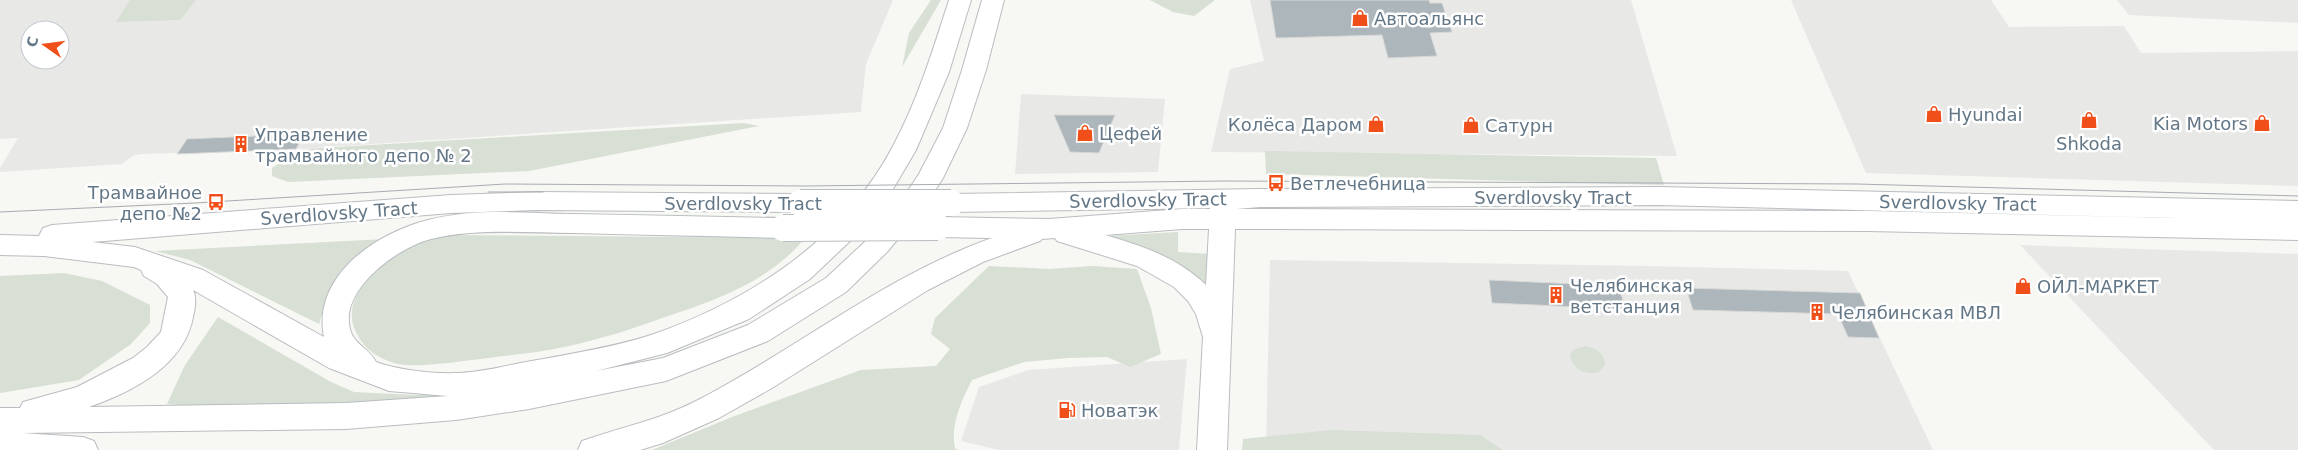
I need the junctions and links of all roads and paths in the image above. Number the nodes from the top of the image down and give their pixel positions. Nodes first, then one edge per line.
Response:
1 (960, 0) edge
2 (993, 0) edge
3 (1223, 208) junction
4 (2298, 211) edge
5 (1049, 229) junction
6 (2298, 230) edge
7 (0, 239) edge
8 (0, 245) edge
9 (135, 257) junction
10 (1216, 342) junction
11 (389, 378) junction
12 (0, 417) edge
13 (0, 421) edge
14 (0, 444) edge
15 (83, 450) edge
16 (593, 450) edge
17 (1212, 450) edge

1 - 11 main road
2 - 13 main road
3 - 4 main road, Sverdlovsky Tract
3 - 5 main road, Sverdlovsky Tract
3 - 6 main road, Sverdlovsky Tract
3 - 7 main road, Sverdlovsky Tract, bridge
3 - 10 main road
5 - 10 main road
5 - 11 main road, Sverdlovsky Tract, bridge
5 - 16 main road, Sverdlovsky Tract
8 - 9 main road
9 - 11 main road
9 - 12 main road
10 - 17 main road
14 - 15 main road

